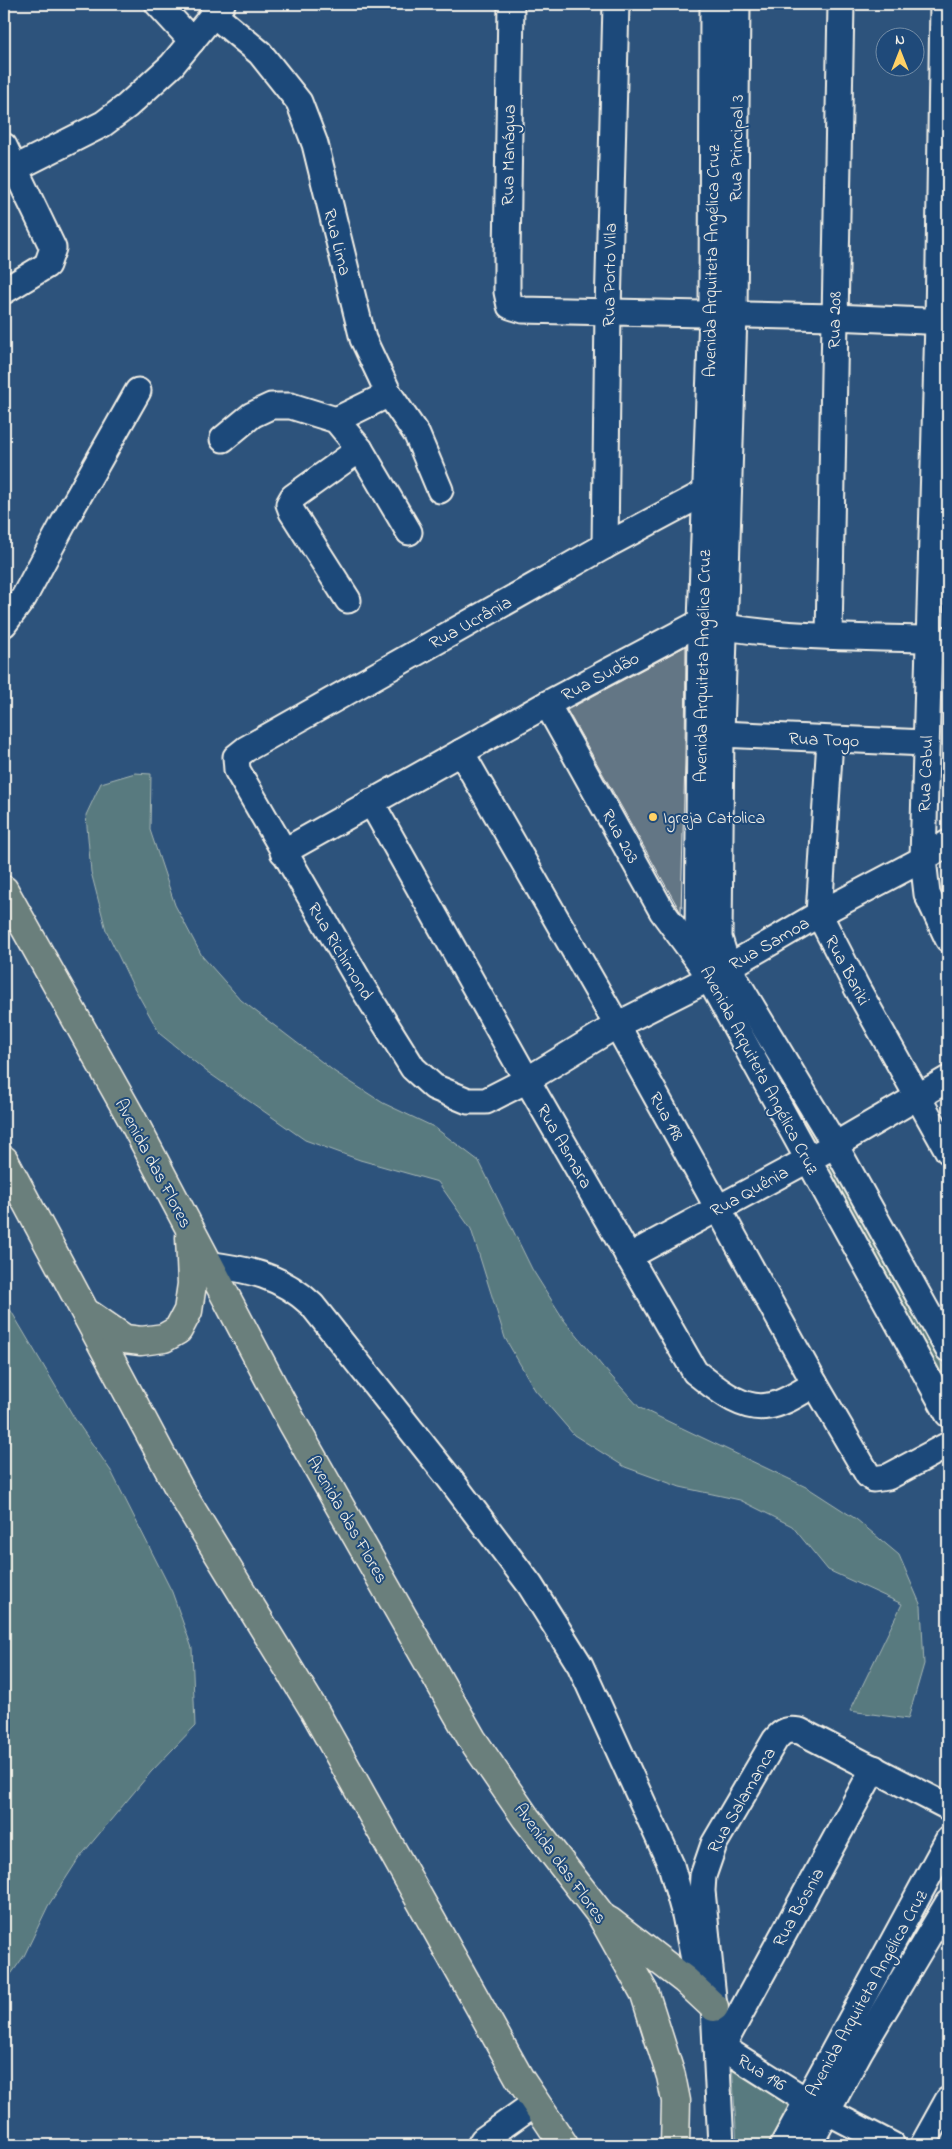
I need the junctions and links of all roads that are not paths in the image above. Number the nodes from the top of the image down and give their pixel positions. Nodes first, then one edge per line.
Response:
1 (158, 4) edge
2 (511, 4) edge
3 (616, 4) edge
4 (713, 4) edge
5 (737, 4) edge
6 (841, 4) edge
7 (943, 4) edge
8 (217, 9) edge
9 (192, 41) junction
10 (4, 146) edge
11 (10, 171) edge
12 (4, 291) edge
13 (727, 307) junction
14 (608, 311) junction
15 (834, 317) junction
16 (943, 322) edge
17 (138, 391) dead end
18 (389, 394) junction
19 (336, 420) junction
20 (223, 439) dead end
21 (360, 449) junction
22 (440, 490) dead end
23 (706, 492) junction
24 (408, 532) dead end
25 (605, 546) junction
26 (348, 600) dead end
27 (700, 622) junction
28 (4, 624) edge
29 (726, 628) junction
30 (829, 636) junction
31 (939, 640) edge
32 (546, 704) junction
33 (721, 734) junction
34 (830, 740) junction
35 (926, 743) junction
36 (461, 752) junction
37 (236, 757) joint
38 (371, 802) junction
39 (948, 843) edge
40 (283, 852) junction
41 (923, 859) junction
42 (4, 890) edge
43 (819, 914) junction
44 (948, 939) edge
45 (712, 970) junction
46 (617, 1025) junction
47 (948, 1079) edge
48 (526, 1080) junction
49 (918, 1097) junction
50 (486, 1101) joint
51 (834, 1145) junction
52 (948, 1151) edge
53 (807, 1159) junction
54 (4, 1160) edge
55 (718, 1209) junction
56 (189, 1228) junction
57 (628, 1257) junction
58 (207, 1264) junction
59 (84, 1311) junction
60 (948, 1349) edge
61 (814, 1384) junction
62 (948, 1414) edge
63 (948, 1445) edge
64 (874, 1768) junction
65 (948, 1807) edge
66 (948, 1840) edge
67 (948, 1903) edge
68 (601, 1915) junction
69 (708, 2000) junction
70 (719, 2048) junction
71 (948, 2100) edge
72 (535, 2103) junction
73 (818, 2106) junction
74 (480, 2145) edge
75 (564, 2145) edge
76 (675, 2145) edge
77 (721, 2145) edge
78 (783, 2145) edge
79 (809, 2145) edge
80 (892, 2145) edge
81 (923, 2145) edge

1 - 9 street
2 - 14 street, Rua Manágua
3 - 14 street, Rua Porto Vila
4 - 13 street, Avenida Arquiteta Angélica Cruz
5 - 13 street, Rua Principal 3
6 - 15 street, Rua 208
7 - 16 street, Rua Cabul
8 - 9 street
8 - 18 street, Rua Lima
9 - 11 street
10 - 11 street
11 - 12 street
13 - 14 street
13 - 15 street
13 - 23 street, Avenida Arquiteta Angélica Cruz
13 - 29 street, Avenida Arquiteta Angélica Cruz
14 - 25 street, Rua Porto Vila
15 - 16 street
15 - 30 street, Rua 208
16 - 31 street, Rua Cabul
17 - 28 street
18 - 19 street
18 - 22 street, Rua Lima
19 - 20 street
19 - 21 street
21 - 24 street
21 - 26 street
23 - 25 street, Rua Ucrânia
23 - 27 street, Avenida Arquiteta Angélica Cruz
25 - 37 street, Rua Ucrânia
27 - 29 street
27 - 32 street, Rua Sudão
27 - 45 street, Avenida Arquiteta Angélica Cruz
29 - 30 street
29 - 33 street, Avenida Arquiteta Angélica Cruz
30 - 31 street
31 - 35 street, Rua Cabul
32 - 36 street, Rua Sudão
32 - 45 street, Rua 203
33 - 34 street, Rua Togo
33 - 45 street, Avenida Arquiteta Angélica Cruz
34 - 35 street, Rua Togo
34 - 43 street, Rua Bariki
35 - 41 street, Rua Cabul
36 - 38 street, Rua Sudão
36 - 46 street, Rua 198
37 - 40 street, Rua Richimond
38 - 40 street, Rua Sudão
38 - 48 street, Rua Asmara
39 - 41 street, Rua Samoa
40 - 50 street, Rua Richimond
41 - 43 street, Rua Samoa
41 - 44 street, Rua Cabul
42 - 56 main road, Avenida das Flores
43 - 45 street, Rua Samoa
43 - 49 street, Rua Bariki
45 - 46 street, Rua Samoa
45 - 51 street, Avenida Arquiteta Angélica Cruz
45 - 53 street, Avenida Arquiteta Angélica Cruz
46 - 48 street, Rua Samoa
46 - 55 street, Rua 198
47 - 49 street, Rua Quênia
48 - 50 street, Rua Samoa
48 - 57 street, Rua Asmara
49 - 51 street, Rua Quênia
49 - 52 street, Rua Bariki
51 - 53 street, Rua Quênia
51 - 60 street, Avenida Arquiteta Angélica Cruz
53 - 55 street, Rua Quênia
53 - 62 street, Avenida Arquiteta Angélica Cruz
54 - 59 main road
55 - 57 street, Rua Quênia
55 - 61 street, Rua 198
56 - 58 main road, Avenida das Flores
56 - 59 main road
57 - 61 street, Rua Asmara
58 - 68 main road, Avenida das Flores
58 - 69 street
59 - 72 main road
61 - 63 street, Rua 198
64 - 65 street, Rua Salamanca
64 - 69 street, Rua Salamanca
64 - 70 street, Rua Bósnia
66 - 73 street, Avenida Arquiteta Angélica Cruz
67 - 73 street, Avenida Arquiteta Angélica Cruz
68 - 69 main road
68 - 76 main road, Avenida das Flores
69 - 70 street, Rua Salamanca
70 - 73 street, Rua 196
70 - 77 street, Rua Salamanca
71 - 81 street
72 - 74 street
72 - 75 main road
73 - 78 street, Avenida Arquiteta Angélica Cruz
73 - 79 street, Avenida Arquiteta Angélica Cruz
73 - 80 street, Rua 196

